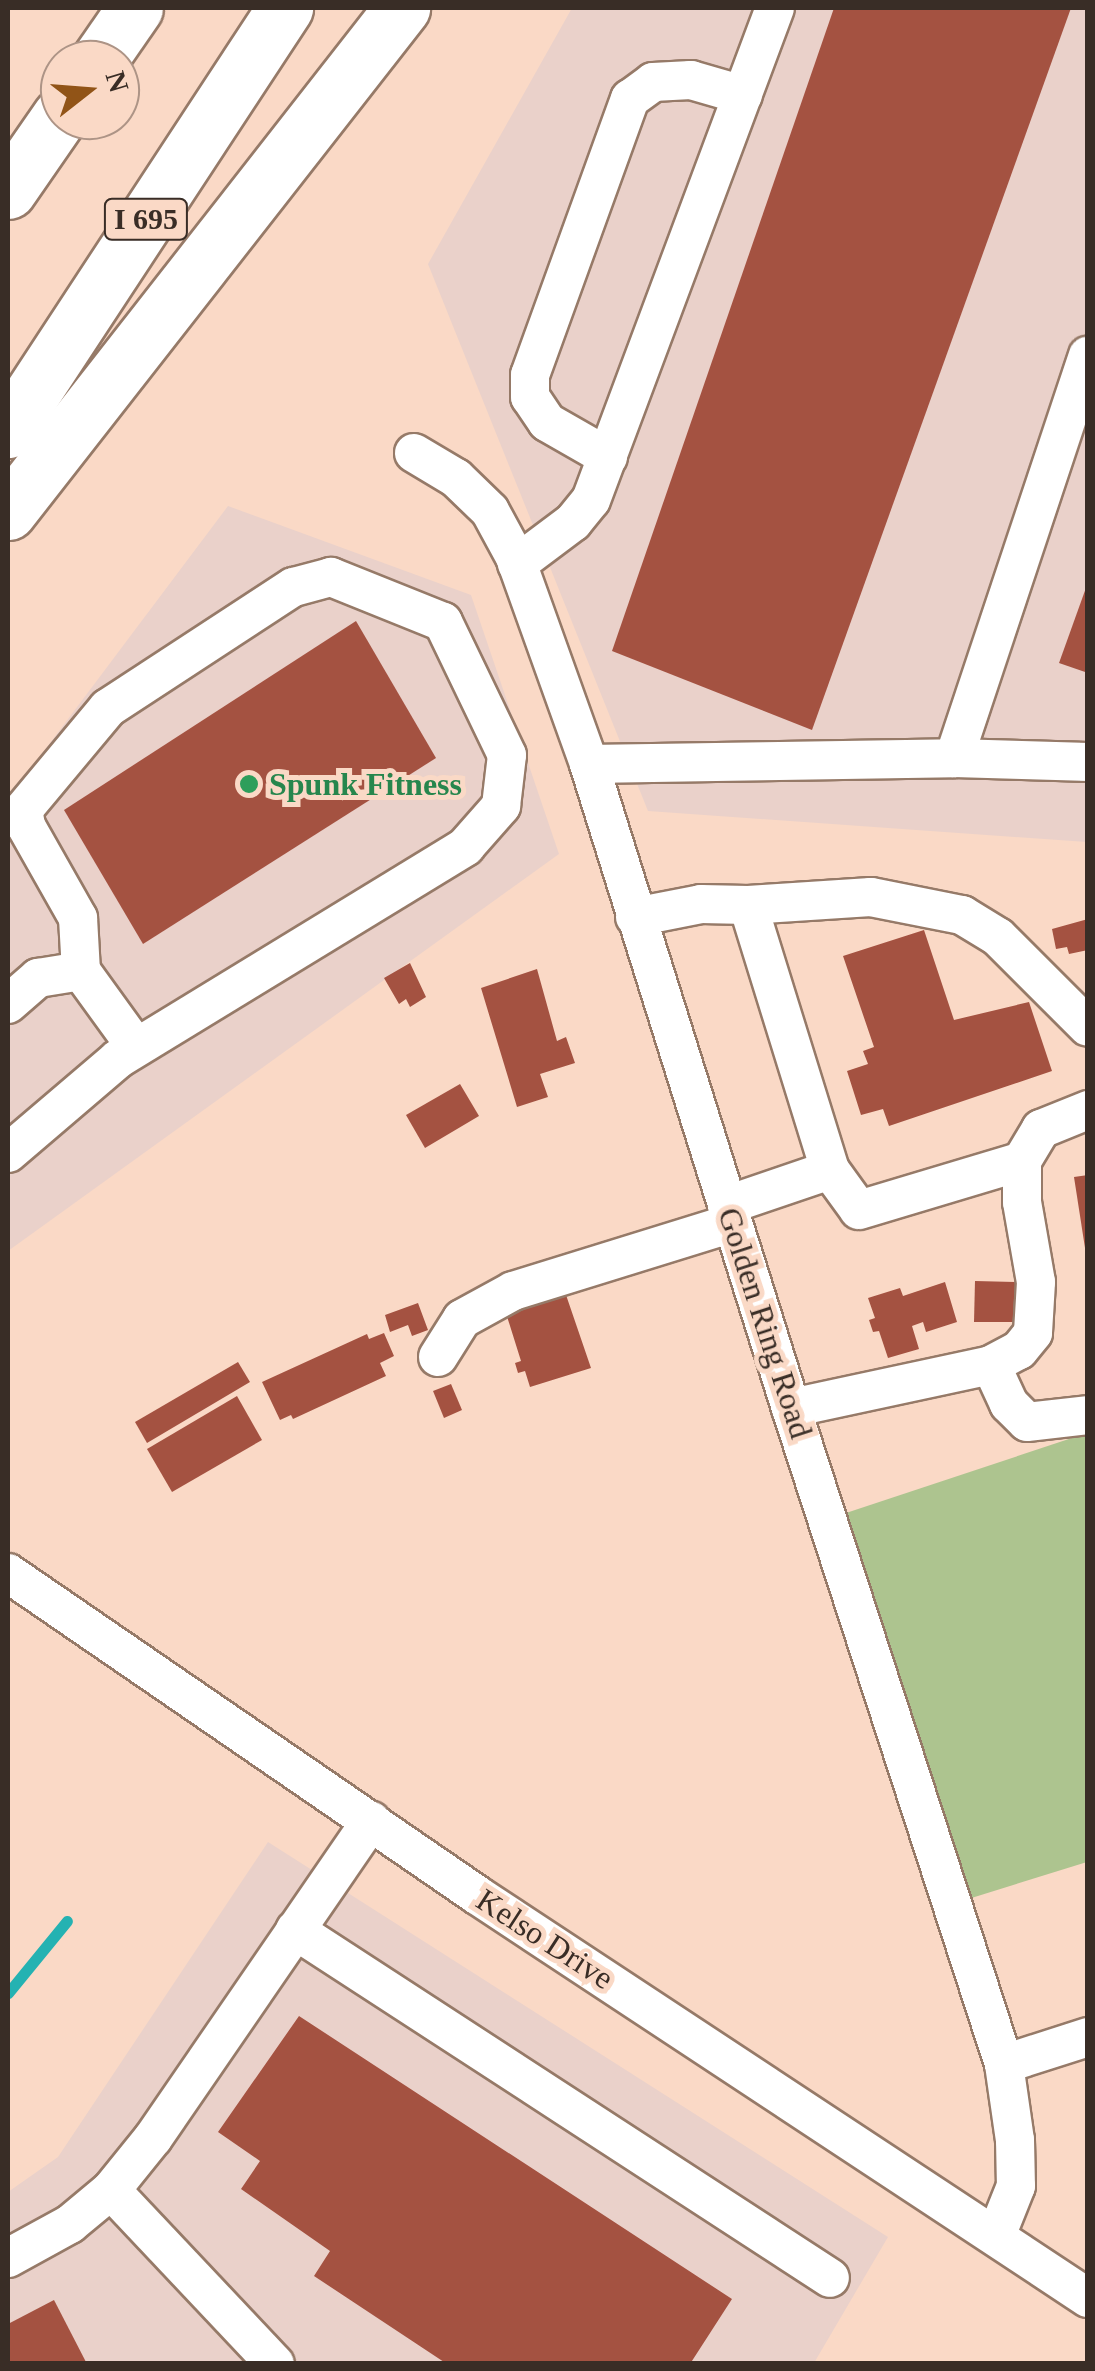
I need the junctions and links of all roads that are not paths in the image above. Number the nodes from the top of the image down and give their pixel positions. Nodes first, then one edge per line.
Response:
1 (136, 8) edge
2 (285, 8) edge
3 (402, 8) edge
4 (775, 8) edge
5 (113, 40) edge
6 (742, 95) junction
7 (43, 140) edge
8 (8, 191) edge
9 (1088, 356) edge
10 (8, 430) edge
11 (414, 453) dead end
12 (608, 458) junction
13 (8, 512) edge
14 (517, 564) junction
15 (954, 758) junction
16 (1088, 762) edge
17 (589, 764) junction
18 (748, 905) junction
19 (636, 917) junction
20 (82, 971) junction
21 (8, 1004) edge
22 (1088, 1027) edge
23 (136, 1047) junction
24 (1088, 1110) edge
25 (8, 1153) edge
26 (1022, 1161) junction
27 (830, 1170) junction
28 (729, 1214) junction
29 (438, 1357) dead end
30 (991, 1365) junction
31 (791, 1408) junction
32 (1088, 1415) edge
33 (8, 1573) edge
34 (370, 1821) junction
35 (295, 1930) junction
36 (1088, 2038) edge
37 (1004, 2064) junction
38 (111, 2190) junction
39 (996, 2236) junction
40 (8, 2258) edge
41 (830, 2278) dead end
42 (1088, 2298) edge
43 (275, 2364) edge

1 - 5 highway
2 - 10 highway, I 695
3 - 13 highway
4 - 6 street
6 - 12 street
6 - 12 street
7 - 8 highway
9 - 15 street
11 - 14 street, Golden Ring Road
12 - 14 street
14 - 17 street, Golden Ring Road
15 - 16 street
15 - 17 street
17 - 19 street, Golden Ring Road
18 - 19 street
18 - 22 street
18 - 27 street
19 - 28 street, Golden Ring Road
20 - 21 street
20 - 23 street
20 - 23 street
23 - 25 street
24 - 26 street
26 - 27 street
26 - 30 street
27 - 28 street
28 - 29 street
28 - 31 street, Golden Ring Road
30 - 31 street
30 - 32 street
31 - 37 street, Golden Ring Road
33 - 34 street, Kelso Drive
34 - 35 street
34 - 39 street, Kelso Drive
35 - 38 street
35 - 41 street
36 - 37 street
37 - 39 street, Golden Ring Road
38 - 40 street
38 - 43 street
39 - 42 street, Kelso Drive

